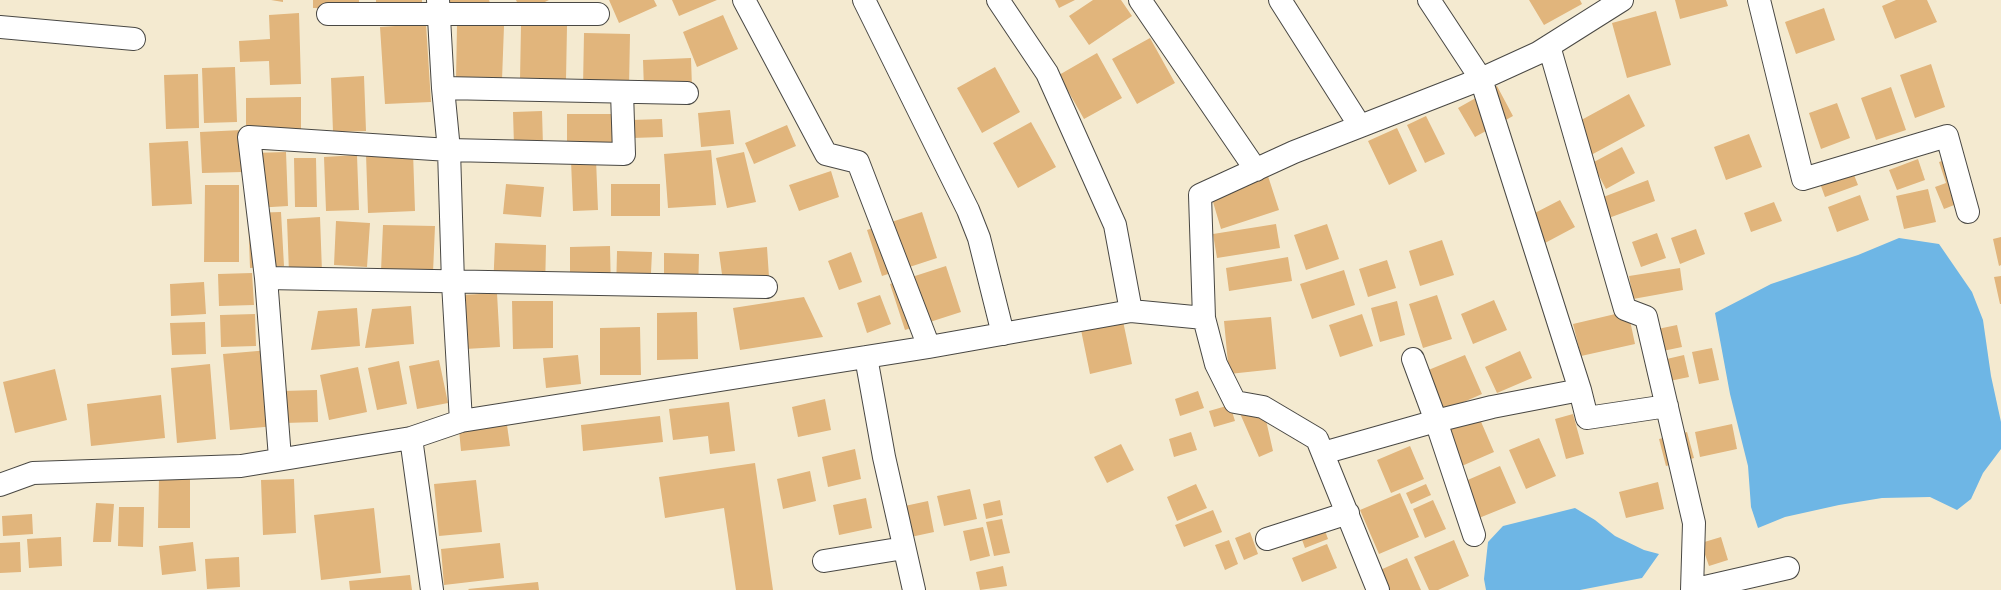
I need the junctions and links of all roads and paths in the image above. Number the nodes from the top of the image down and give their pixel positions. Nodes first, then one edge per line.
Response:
1 (744, 0) edge
2 (864, 0) edge
3 (998, 0) edge
4 (1140, 0) edge
5 (1280, 0) edge
6 (1429, 0) edge
7 (1758, 0) edge
8 (1609, 3) edge
9 (438, 7) edge
10 (328, 14) dead end
11 (598, 14) dead end
12 (0, 27) edge
13 (134, 39) dead end
14 (1549, 46) junction
15 (1481, 79) junction
16 (443, 88) junction
17 (622, 92) junction
18 (687, 94) dead end
19 (1360, 126) junction
20 (449, 150) junction
21 (1256, 170) junction
22 (1968, 212) dead end
23 (266, 278) junction
24 (453, 283) junction
25 (766, 287) dead end
26 (1131, 311) junction
27 (1204, 318) junction
28 (1003, 334) junction
29 (928, 347) junction
30 (866, 357) junction
31 (1413, 360) dead end
32 (1580, 390) junction
33 (1667, 406) junction
34 (461, 421) junction
35 (1436, 421) junction
36 (411, 438) junction
37 (1323, 453) junction
38 (280, 458) junction
39 (0, 485) edge
40 (1348, 513) junction
41 (1474, 535) dead end
42 (1267, 539) dead end
43 (904, 548) junction
44 (824, 561) dead end
45 (1788, 568) dead end
46 (432, 590) edge
47 (914, 590) edge
48 (1378, 590) edge
49 (1692, 590) edge

1 - 29 street
2 - 28 street
3 - 26 street
4 - 21 street
5 - 19 street
6 - 15 street
7 - 22 street
8 - 14 street
9 - 10 street
9 - 11 street
9 - 16 street
12 - 13 street
14 - 15 street
14 - 33 street
15 - 19 street
15 - 32 street
16 - 17 street
16 - 20 street
17 - 18 street
17 - 20 street
19 - 21 street
20 - 23 street
20 - 24 street
21 - 27 street
23 - 24 street
23 - 38 street
24 - 25 street
24 - 34 street
26 - 27 street
26 - 28 street
27 - 37 street
28 - 29 street
29 - 30 street
30 - 34 street
30 - 43 street
31 - 35 street
32 - 33 street
32 - 35 street
33 - 49 street
34 - 36 street
35 - 37 street
35 - 41 street
36 - 38 street
36 - 46 street
37 - 40 street
38 - 39 street
40 - 42 street
40 - 48 street
43 - 44 street
43 - 47 street
45 - 49 street

